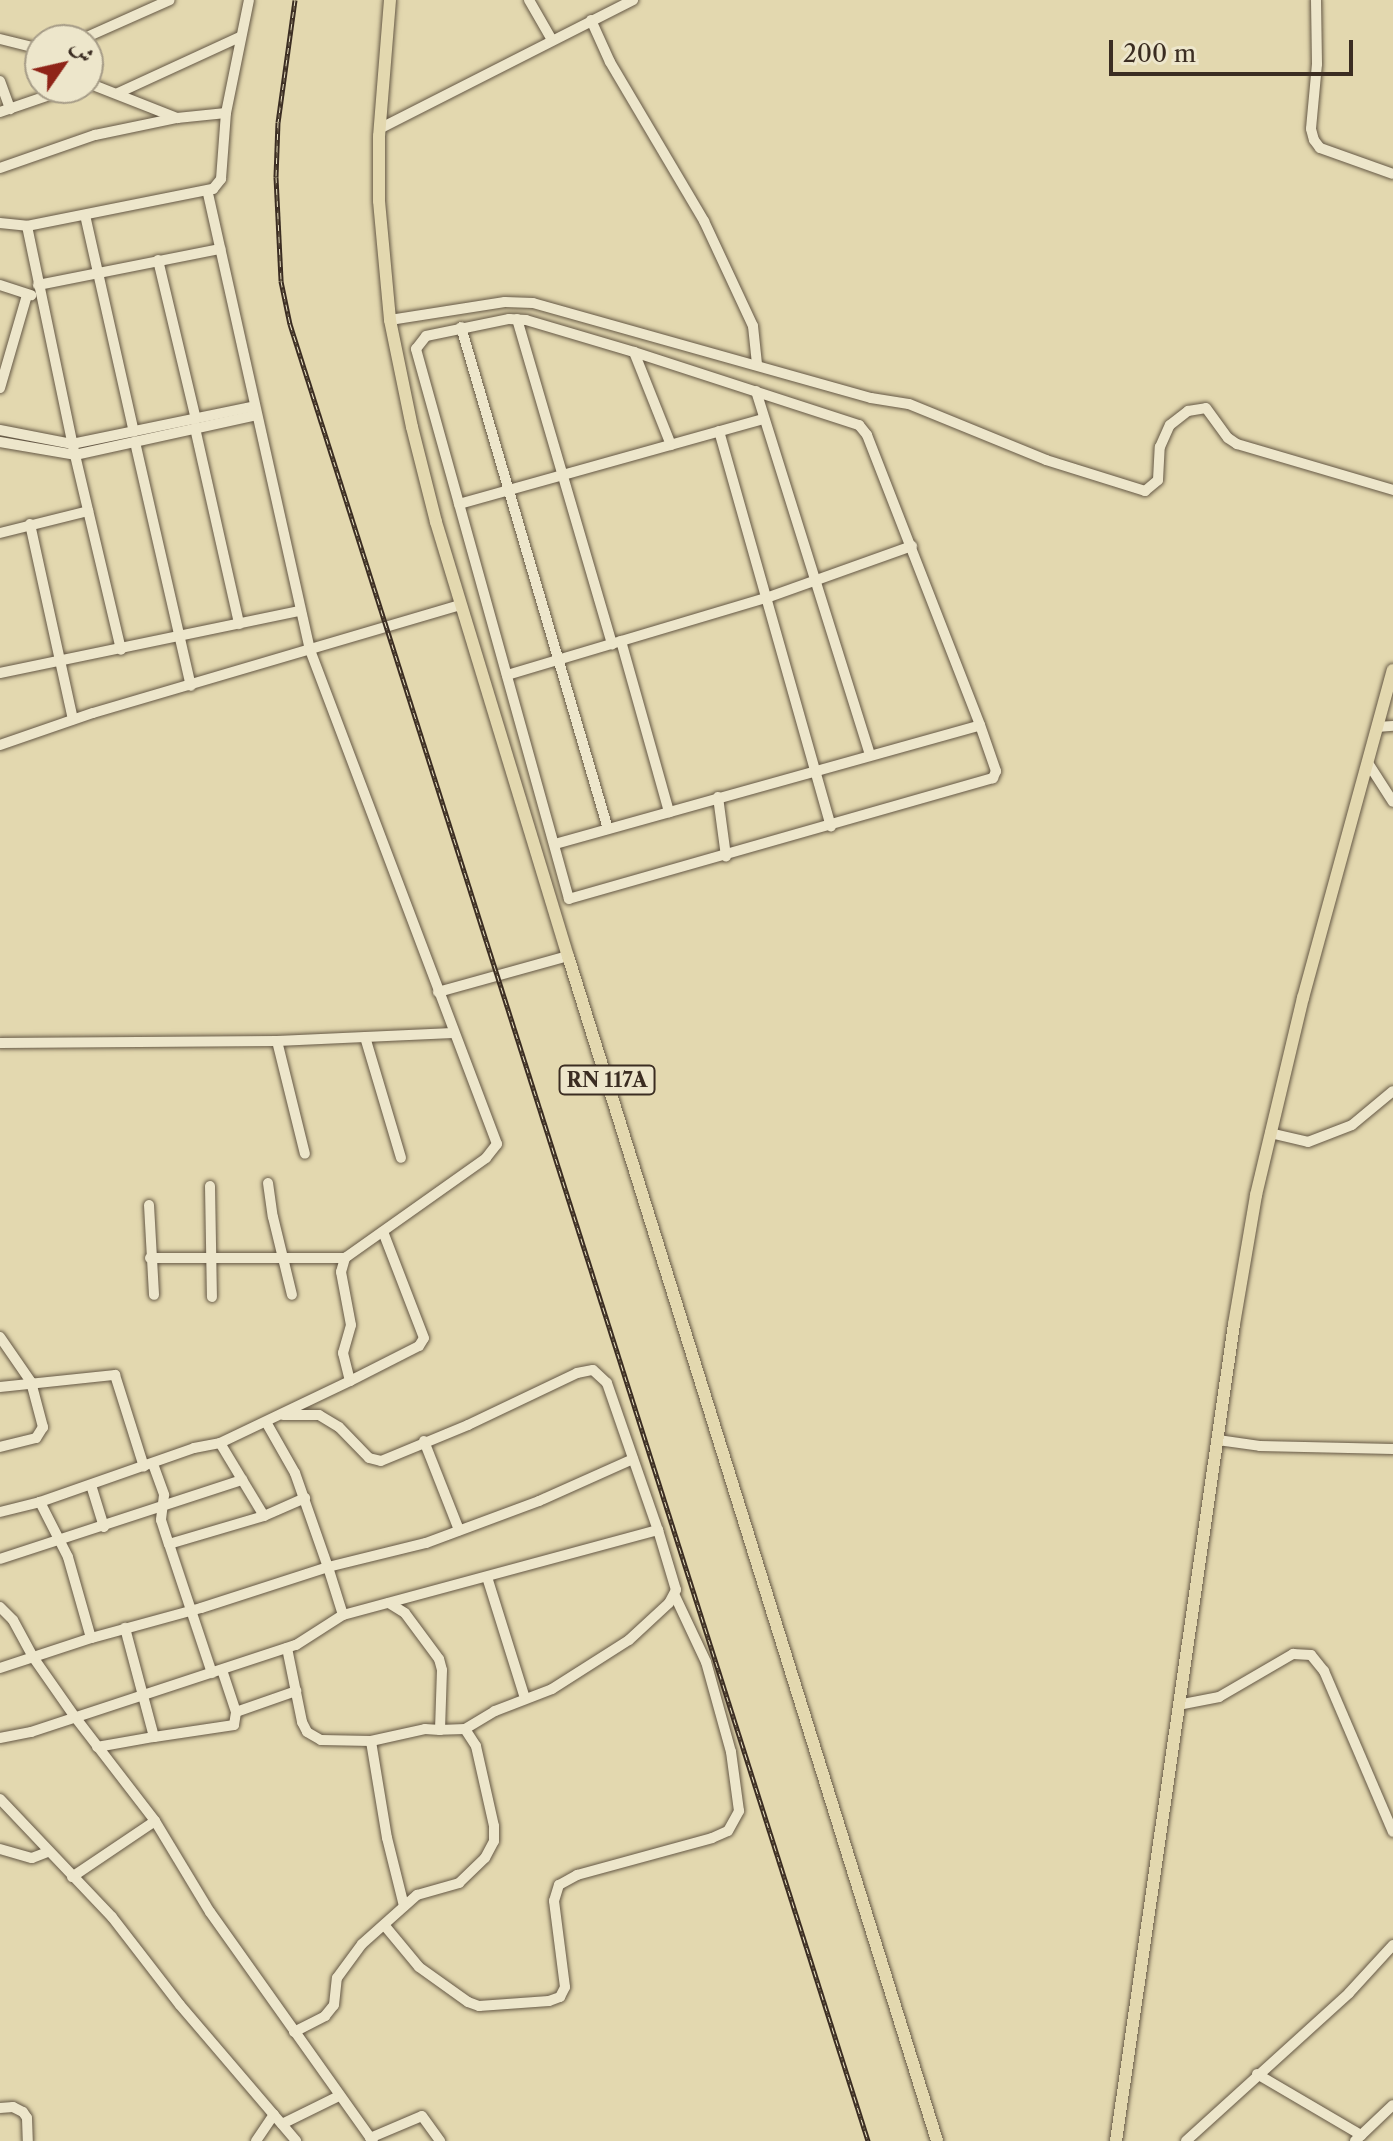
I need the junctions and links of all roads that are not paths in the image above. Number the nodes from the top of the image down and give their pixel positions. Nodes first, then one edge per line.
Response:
1 (170, 0) edge
2 (249, 0) edge
3 (390, 0) edge
4 (529, 0) edge
5 (633, 0) edge
6 (1316, 0) edge
7 (591, 20) junction
8 (104, 29) edge
9 (240, 37) junction
10 (0, 39) edge
11 (552, 40) junction
12 (24, 45) edge
13 (0, 81) edge
14 (104, 88) edge
15 (118, 93) junction
16 (24, 104) edge
17 (5, 110) edge
18 (226, 113) junction
19 (177, 118) junction
20 (379, 129) junction
21 (0, 168) edge
22 (1393, 174) edge
23 (207, 191) junction
24 (85, 215) junction
25 (0, 223) edge
26 (27, 226) junction
27 (220, 249) junction
28 (158, 260) junction
29 (98, 272) junction
30 (0, 285) edge
31 (39, 290) junction
32 (27, 295) junction
33 (517, 319) junction
34 (390, 320) junction
35 (461, 327) junction
36 (634, 352) junction
37 (757, 364) junction
38 (0, 388) edge
39 (756, 391) junction
40 (256, 411) junction
41 (763, 419) junction
42 (196, 424) junction
43 (0, 430) edge
44 (719, 431) junction
45 (135, 437) junction
46 (0, 442) edge
47 (671, 445) junction
48 (74, 450) junction
49 (565, 474) junction
50 (510, 490) junction
51 (1393, 490) edge
52 (459, 504) junction
53 (88, 511) junction
54 (30, 524) junction
55 (0, 533) edge
56 (912, 546) junction
57 (815, 580) junction
58 (766, 598) junction
59 (461, 605) junction
60 (300, 611) junction
61 (239, 624) junction
62 (180, 638) junction
63 (617, 642) junction
64 (121, 650) junction
65 (310, 650) junction
66 (560, 659) junction
67 (60, 662) junction
68 (1393, 670) edge
69 (0, 673) edge
70 (507, 675) junction
71 (191, 686) junction
72 (73, 719) junction
73 (980, 725) junction
74 (1393, 726) edge
75 (1377, 727) junction
76 (0, 745) edge
77 (870, 755) junction
78 (1368, 763) junction
79 (817, 769) junction
80 (718, 797) junction
81 (1393, 802) edge
82 (669, 812) junction
83 (831, 826) junction
84 (608, 829) junction
85 (555, 844) junction
86 (726, 856) junction
87 (569, 899) junction
88 (553, 904) junction
89 (568, 956) junction
90 (438, 992) junction
91 (453, 1033) junction
92 (365, 1037) junction
93 (277, 1041) junction
94 (0, 1043) edge
95 (1393, 1091) edge
96 (1270, 1133) junction
97 (305, 1154) dead end
98 (401, 1158) dead end
99 (268, 1183) dead end
100 (210, 1186) dead end
101 (149, 1205) dead end
102 (383, 1232) junction
103 (283, 1257) junction
104 (150, 1258) junction
105 (345, 1258) junction
106 (211, 1259) junction
107 (154, 1295) dead end
108 (292, 1295) dead end
109 (212, 1297) dead end
110 (0, 1337) edge
111 (350, 1381) junction
112 (31, 1382) junction
113 (0, 1387) edge
114 (278, 1415) junction
115 (266, 1422) junction
116 (1218, 1440) junction
117 (424, 1441) junction
118 (220, 1443) junction
119 (0, 1447) edge
120 (1393, 1449) edge
121 (633, 1459) junction
122 (149, 1465) junction
123 (242, 1480) junction
124 (91, 1485) junction
125 (305, 1498) junction
126 (40, 1502) junction
127 (163, 1509) junction
128 (0, 1512) edge
129 (264, 1516) junction
130 (104, 1527) junction
131 (459, 1530) junction
132 (658, 1530) junction
133 (59, 1539) junction
134 (169, 1544) junction
135 (0, 1559) edge
136 (328, 1567) junction
137 (487, 1577) junction
138 (675, 1596) junction
139 (389, 1603) junction
140 (0, 1607) edge
141 (191, 1611) junction
142 (343, 1615) junction
143 (125, 1628) junction
144 (91, 1638) junction
145 (287, 1648) junction
146 (33, 1657) junction
147 (0, 1668) edge
148 (217, 1671) junction
149 (296, 1691) junction
150 (142, 1694) junction
151 (525, 1698) junction
152 (1178, 1705) junction
153 (236, 1712) junction
154 (75, 1717) junction
155 (465, 1729) junction
156 (440, 1730) junction
157 (154, 1737) junction
158 (0, 1738) edge
159 (371, 1741) junction
160 (97, 1747) junction
161 (0, 1799) edge
162 (155, 1821) junction
163 (1393, 1832) edge
164 (0, 1849) edge
165 (48, 1852) junction
166 (72, 1877) junction
167 (404, 1906) junction
168 (385, 1926) junction
169 (1393, 1945) edge
170 (294, 2032) junction
171 (1257, 2074) junction
172 (339, 2096) junction
173 (0, 2108) edge
174 (1391, 2109) edge
175 (274, 2114) junction
176 (282, 2124) junction
177 (1358, 2138) edge
178 (372, 2139) edge
179 (28, 2141) edge
180 (256, 2141) edge
181 (296, 2141) edge
182 (440, 2141) edge
183 (937, 2141) edge
184 (1116, 2141) edge
185 (1186, 2141) edge

1 - 8 street
2 - 9 street
3 - 20 main road, RN 117A
4 - 11 street
5 - 7 street
6 - 22 street
7 - 11 street
7 - 37 street
9 - 15 street
9 - 18 street
10 - 12 street
11 - 20 street
13 - 17 street
14 - 15 street
15 - 19 street
16 - 17 street
18 - 19 street
18 - 23 street
19 - 21 street
20 - 34 main road, RN 117A
23 - 24 street
23 - 27 street
24 - 26 street
24 - 29 street
25 - 26 street
26 - 31 street
27 - 28 street
27 - 40 street
28 - 29 street
28 - 42 street
29 - 31 street
29 - 45 street
30 - 32 street
31 - 32 street
31 - 48 street
32 - 38 street
33 - 35 street
33 - 36 street
33 - 49 street
34 - 37 street
34 - 59 main road, RN 117A
35 - 50 street
35 - 52 street
36 - 39 street
36 - 47 street
37 - 51 street
39 - 41 street
39 - 56 street
40 - 42 street
40 - 60 street
41 - 44 street
41 - 57 street
42 - 45 street
42 - 61 street
43 - 48 street
44 - 47 street
44 - 58 street
45 - 48 street
45 - 62 street
46 - 48 street
47 - 49 street
48 - 53 street
49 - 50 street
49 - 63 street
50 - 52 street
50 - 66 street
52 - 70 street
53 - 54 street
53 - 64 street
54 - 55 street
54 - 67 street
56 - 57 street
56 - 73 street
57 - 58 street
57 - 77 street
58 - 63 street
58 - 79 street
59 - 65 street
59 - 88 main road, RN 117A
60 - 61 street
60 - 65 street
61 - 62 street
62 - 64 street
62 - 71 street
63 - 66 street
63 - 82 street
64 - 67 street
65 - 71 street
65 - 90 street
66 - 70 street
66 - 84 street
67 - 69 street
67 - 72 street
68 - 75 main road
70 - 85 street
71 - 72 street
72 - 76 street
73 - 77 street
73 - 83 street
74 - 75 street
75 - 78 main road
77 - 79 street
78 - 81 street
78 - 96 main road
79 - 80 street
79 - 83 street
80 - 82 street
80 - 86 street
82 - 84 street
83 - 86 street
84 - 85 street
85 - 87 street
86 - 87 street
87 - 88 street
88 - 89 main road, RN 117A
89 - 90 street
89 - 183 main road, RN 117A
90 - 91 street
91 - 92 street
91 - 102 street
92 - 93 street
92 - 98 street
93 - 94 street
93 - 97 street
95 - 96 street
96 - 116 main road
99 - 103 street
100 - 106 street
101 - 104 street
102 - 105 street
102 - 111 street
103 - 105 street
103 - 106 street
103 - 108 street
104 - 106 street
104 - 107 street
105 - 111 street
106 - 109 street
110 - 112 street
111 - 114 street
112 - 113 street
112 - 119 street
112 - 122 street
114 - 115 street
114 - 117 street
115 - 118 street
115 - 125 street
116 - 120 street
116 - 152 main road
117 - 121 street
117 - 131 street
118 - 122 street
118 - 123 street
121 - 131 street
121 - 132 street
122 - 124 street
122 - 127 street
123 - 127 street
123 - 129 street
124 - 126 street
124 - 130 street
125 - 129 street
125 - 136 street
126 - 128 street
126 - 133 street
127 - 130 street
127 - 134 street
129 - 134 street
130 - 133 street
131 - 136 street
132 - 137 street
132 - 138 street
133 - 135 street
133 - 144 street
134 - 141 street
136 - 141 street
136 - 142 street
137 - 139 street
137 - 151 street
138 - 151 street
138 - 168 street
139 - 142 street
139 - 156 street
140 - 146 street
141 - 143 street
141 - 148 street
142 - 145 street
143 - 144 street
143 - 150 street
144 - 146 street
145 - 148 street
145 - 149 street
146 - 147 street
146 - 154 street
148 - 150 street
148 - 153 street
149 - 153 street
149 - 159 street
150 - 154 street
150 - 157 street
151 - 155 street
152 - 163 street
152 - 184 main road
153 - 157 street
154 - 158 street
154 - 160 street
155 - 156 street
155 - 167 street
156 - 159 street
157 - 160 street
159 - 167 street
160 - 162 street
161 - 165 street
162 - 166 street
162 - 170 street
164 - 165 street
165 - 166 street
166 - 175 street
167 - 168 street
168 - 170 street
169 - 171 street
170 - 172 street
171 - 177 street
171 - 185 street
172 - 176 street
172 - 178 street
173 - 179 street
174 - 177 street
175 - 176 street
175 - 180 street
176 - 181 street
178 - 182 street

